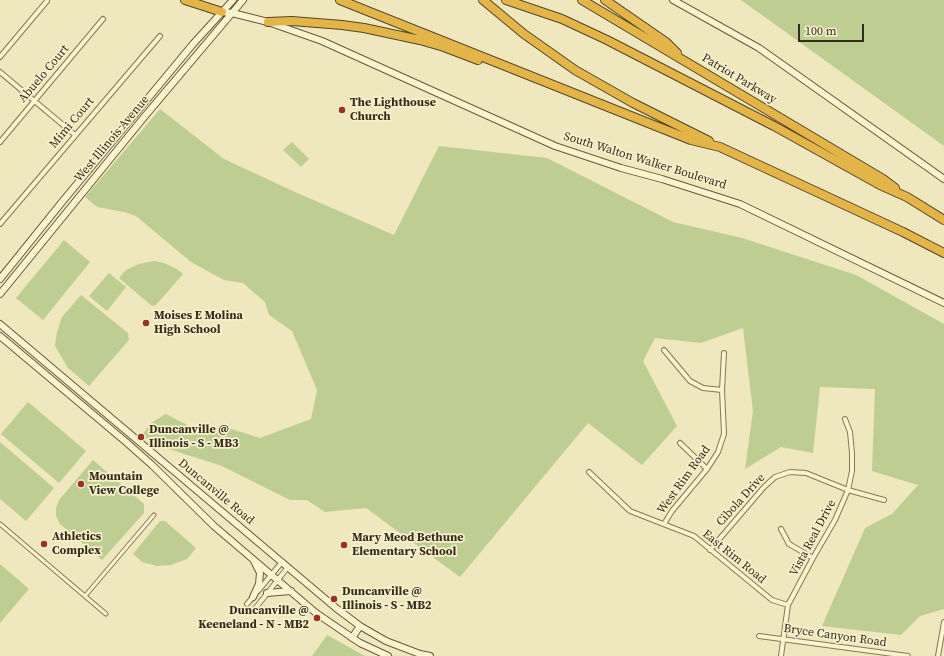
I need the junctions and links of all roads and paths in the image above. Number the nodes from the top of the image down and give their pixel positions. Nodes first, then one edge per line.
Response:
1 (185, 0) edge
2 (233, 0) edge
3 (243, 0) edge
4 (340, 0) edge
5 (483, 0) edge
6 (582, 0) edge
7 (605, 0) edge
8 (673, 0) edge
9 (47, 1) dead end
10 (508, 1) edge
11 (222, 12) junction
12 (232, 13) junction
13 (103, 20) dead end
14 (268, 22) junction
15 (160, 36) dead end
16 (0, 56) edge
17 (181, 58) junction
18 (688, 63) junction
19 (188, 65) junction
20 (0, 72) edge
21 (540, 79) junction
22 (149, 97) junction
23 (35, 101) junction
24 (155, 103) junction
25 (75, 135) junction
26 (0, 142) edge
27 (720, 147) junction
28 (944, 179) edge
29 (907, 197) junction
30 (62, 202) junction
31 (69, 207) junction
32 (944, 220) edge
33 (0, 224) edge
34 (944, 253) edge
35 (0, 279) edge
36 (0, 294) edge
37 (944, 303) edge
38 (0, 324) edge
39 (0, 336) edge
40 (664, 350) dead end
41 (724, 353) dead end
42 (722, 390) junction
43 (845, 418) dead end
44 (680, 444) dead end
45 (707, 469) junction
46 (589, 472) dead end
47 (848, 490) junction
48 (884, 500) dead end
49 (154, 515) dead end
50 (0, 524) edge
51 (664, 524) junction
52 (781, 530) dead end
53 (710, 550) junction
54 (812, 558) junction
55 (254, 559) junction
56 (282, 562) junction
57 (288, 567) junction
58 (271, 575) junction
59 (278, 580) junction
60 (291, 591) junction
61 (267, 594) junction
62 (85, 596) junction
63 (253, 597) junction
64 (247, 604) dead end
65 (788, 605) junction
66 (254, 610) dead end
67 (106, 614) dead end
68 (944, 622) edge
69 (360, 626) junction
70 (759, 636) dead end
71 (352, 638) junction
72 (784, 639) junction
73 (388, 656) edge
74 (430, 656) edge
75 (781, 656) edge
76 (908, 656) edge
77 (938, 656) edge

1 - 11 highway
2 - 11 main road, West Illinois Avenue
3 - 12 main road, West Illinois Avenue
4 - 21 highway
5 - 27 highway
6 - 18 highway, Patriot Parkway
7 - 18 highway
8 - 28 main road
9 - 16 street
10 - 29 highway
11 - 12 main road, South Walton Walker Boulevard
11 - 17 main road, West Illinois Avenue
12 - 14 main road, South Walton Walker Boulevard
12 - 19 main road, West Illinois Avenue
13 - 23 street, Abuelo Court
14 - 21 highway
14 - 37 main road, South Walton Walker Boulevard
15 - 25 street, Mimi Court
17 - 19 main road
17 - 22 main road, West Illinois Avenue
18 - 29 highway, Patriot Parkway
19 - 24 main road, West Illinois Avenue
20 - 23 street
21 - 27 highway
22 - 24 main road
22 - 30 main road, West Illinois Avenue
23 - 25 street
23 - 26 street, Abuelo Court
24 - 31 main road, West Illinois Avenue
25 - 33 street, Mimi Court
27 - 34 highway
29 - 32 highway
30 - 31 main road
30 - 35 main road, West Illinois Avenue
31 - 36 main road, West Illinois Avenue
38 - 56 main road, Duncanville Road
39 - 55 main road, Duncanville Road
40 - 42 street
41 - 42 street, West Rim Road
42 - 45 street, West Rim Road
43 - 47 street, Vista Real Drive
44 - 45 street
45 - 51 street, West Rim Road
46 - 51 street, East Rim Road
47 - 48 street, Cibola Drive
47 - 53 street, Cibola Drive
47 - 54 street, Vista Real Drive
49 - 62 street
50 - 62 street
51 - 53 street, East Rim Road
52 - 54 street
53 - 65 street, East Rim Road
54 - 65 street, Vista Real Drive
55 - 58 main road, Duncanville Road
55 - 63 main road
56 - 57 main road, Duncanville Road
56 - 58 street
57 - 59 street
57 - 69 main road, Duncanville Road
58 - 59 main road, Duncanville Road
58 - 63 street
59 - 60 main road, Duncanville Road
59 - 61 street
60 - 61 main road
60 - 71 main road, Duncanville Road
61 - 66 street
62 - 67 street
63 - 64 street
65 - 72 street, Vista Real Drive
68 - 77 street
69 - 71 main road
69 - 74 main road, Duncanville Road
70 - 72 street, Bryce Canyon Road
71 - 73 main road, Duncanville Road
72 - 75 street, Vista Real Drive
72 - 76 street, Bryce Canyon Road

